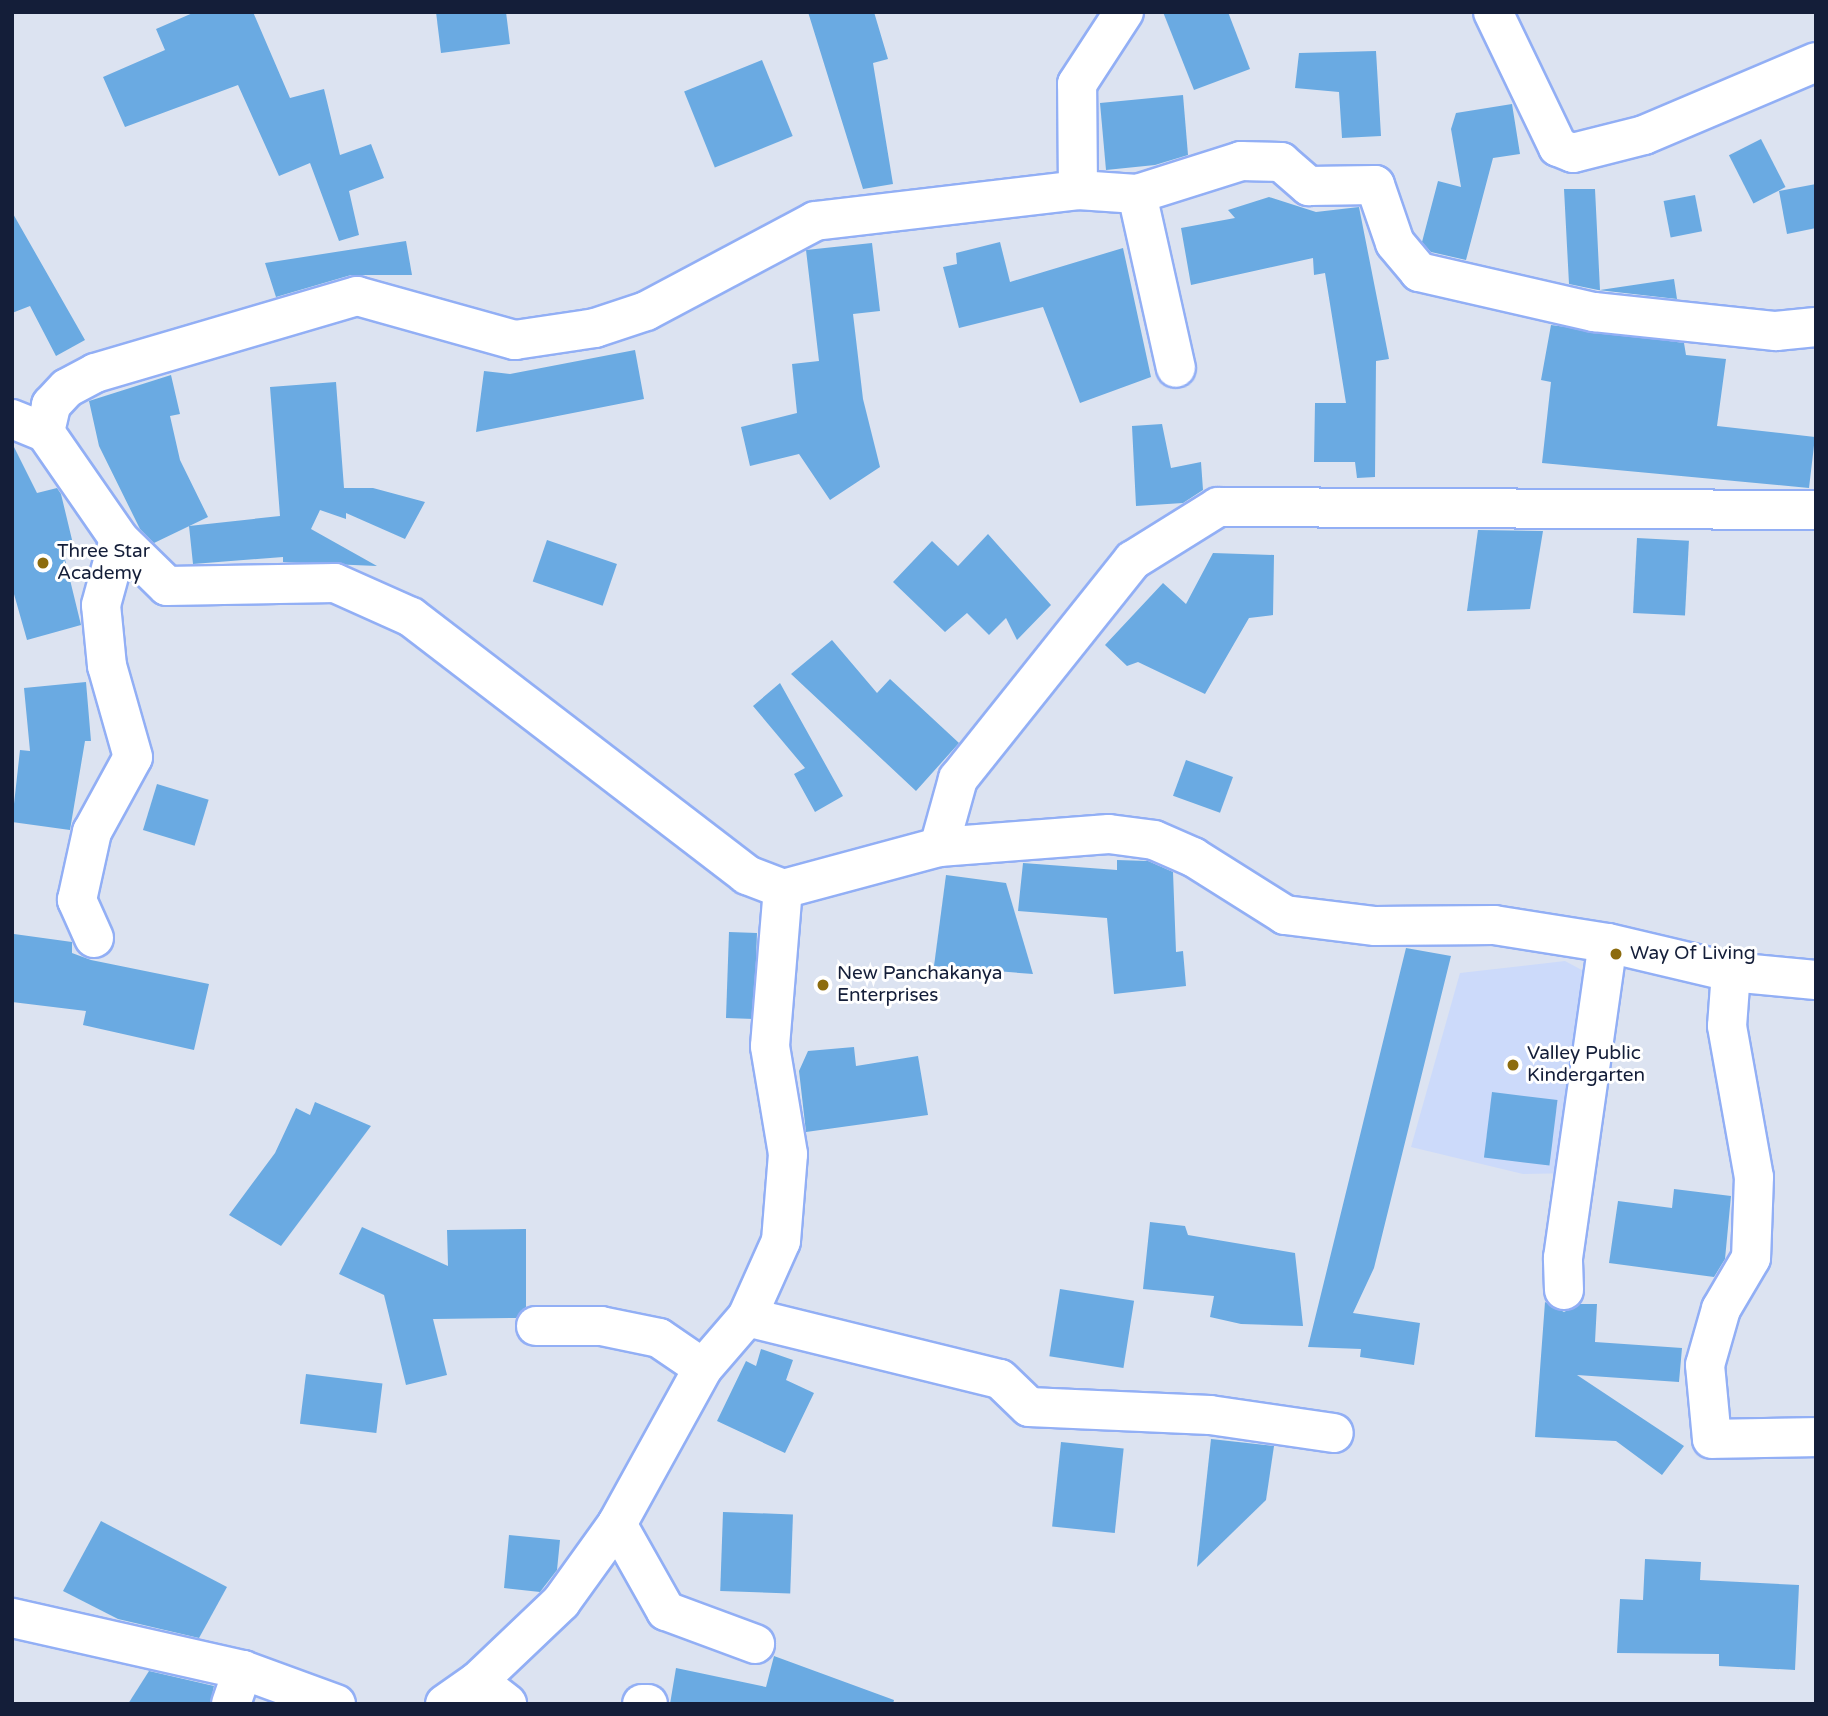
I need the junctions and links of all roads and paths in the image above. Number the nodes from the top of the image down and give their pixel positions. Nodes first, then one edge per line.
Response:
1 (1124, 12) edge
2 (1493, 12) edge
3 (1816, 62) edge
4 (1078, 190) junction
5 (1137, 194) junction
6 (1816, 327) edge
7 (1176, 368) dead end
8 (29, 426) edge
9 (1816, 510) edge
10 (119, 539) junction
11 (940, 847) junction
12 (783, 889) junction
13 (94, 938) dead end
14 (1608, 943) junction
15 (1731, 972) junction
16 (1816, 980) edge
17 (1564, 1290) dead end
18 (747, 1317) junction
19 (536, 1326) dead end
20 (704, 1368) junction
21 (1334, 1433) dead end
22 (1816, 1437) edge
23 (617, 1524) junction
24 (12, 1618) edge
25 (755, 1644) dead end
26 (237, 1687) edge
27 (493, 1693) edge
28 (336, 1704) edge
29 (445, 1704) edge
30 (642, 1704) edge
31 (648, 1704) edge

1 - 4 street
2 - 3 street
4 - 5 street
4 - 8 street
5 - 6 street
5 - 7 street
8 - 10 street
9 - 11 street
10 - 12 street
10 - 13 street
11 - 12 street
11 - 14 street
12 - 18 street
14 - 15 street
14 - 17 street
15 - 16 street
15 - 22 street
18 - 20 street
18 - 21 street
19 - 20 street
20 - 23 street
23 - 25 street
23 - 27 street
24 - 26 street
26 - 28 street
27 - 29 street
30 - 31 street

